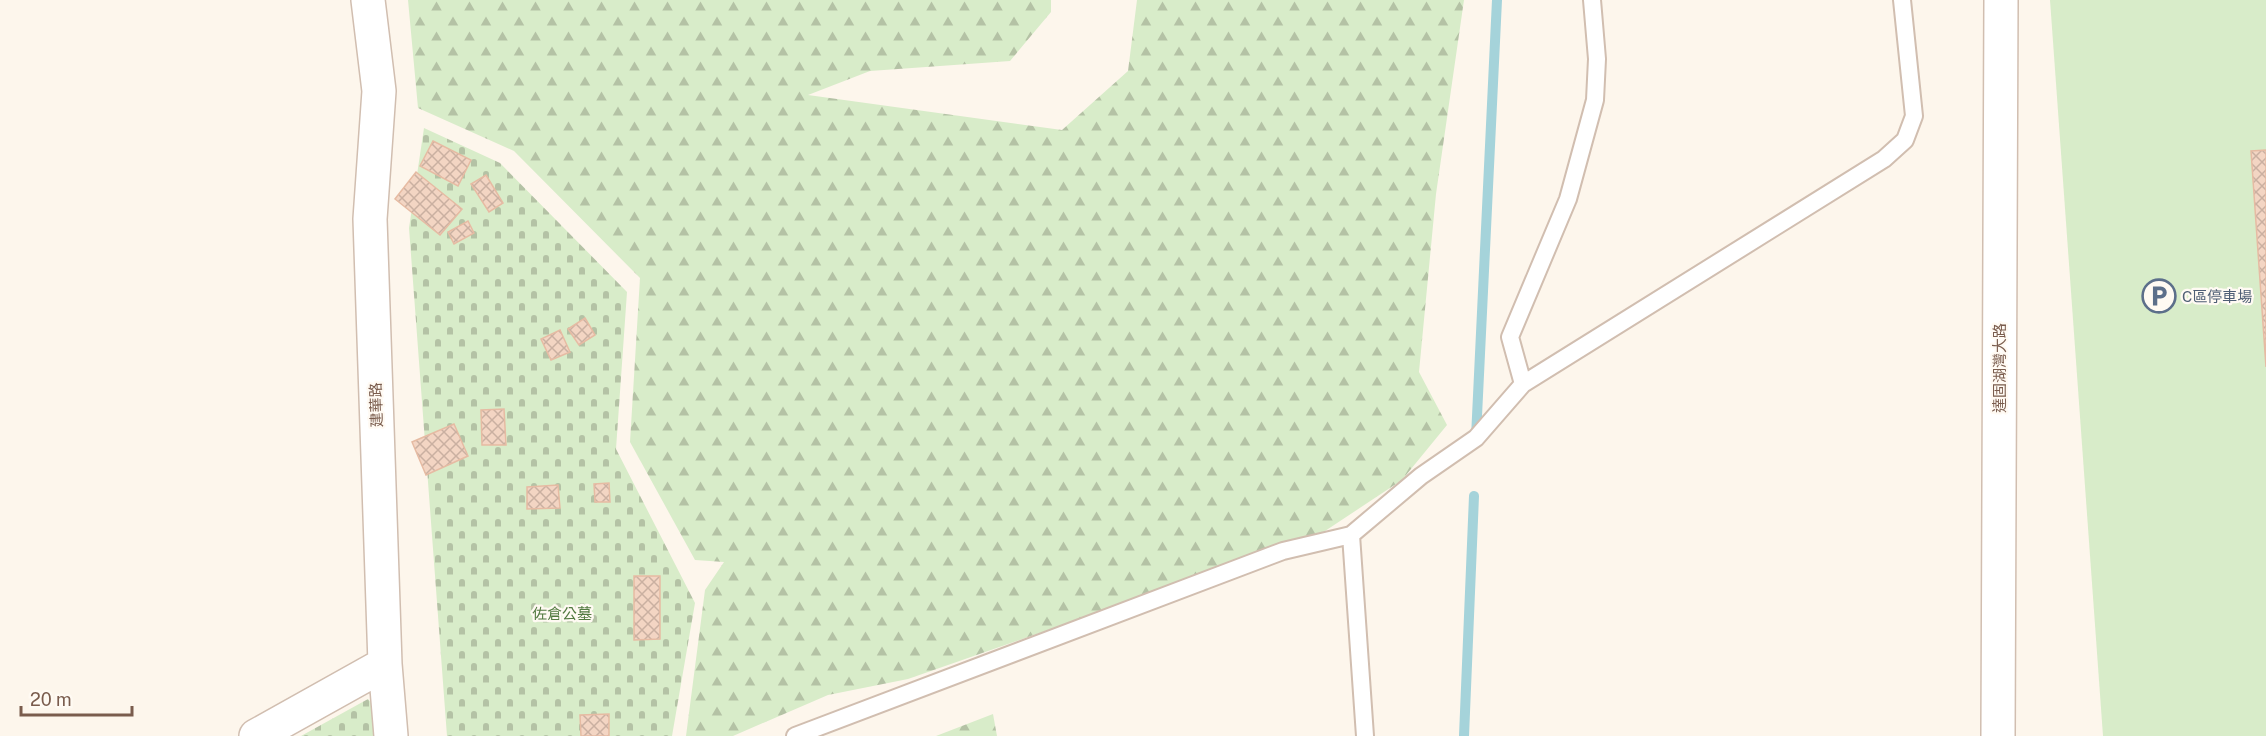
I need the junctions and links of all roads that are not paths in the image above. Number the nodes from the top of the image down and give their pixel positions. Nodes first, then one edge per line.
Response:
1 (368, 0) edge
2 (1592, 0) edge
3 (1902, 0) edge
4 (2001, 0) edge
5 (1524, 384) junction
6 (1351, 535) junction
7 (385, 664) junction
8 (256, 736) edge
9 (391, 736) edge
10 (795, 736) edge
11 (1365, 736) edge
12 (1998, 736) edge

1 - 7 street, 建華路
2 - 5 lane
3 - 5 lane
4 - 12 street, 達固湖灣大路
5 - 6 lane
6 - 10 lane
6 - 11 lane
7 - 8 street
7 - 9 street, 建華路

